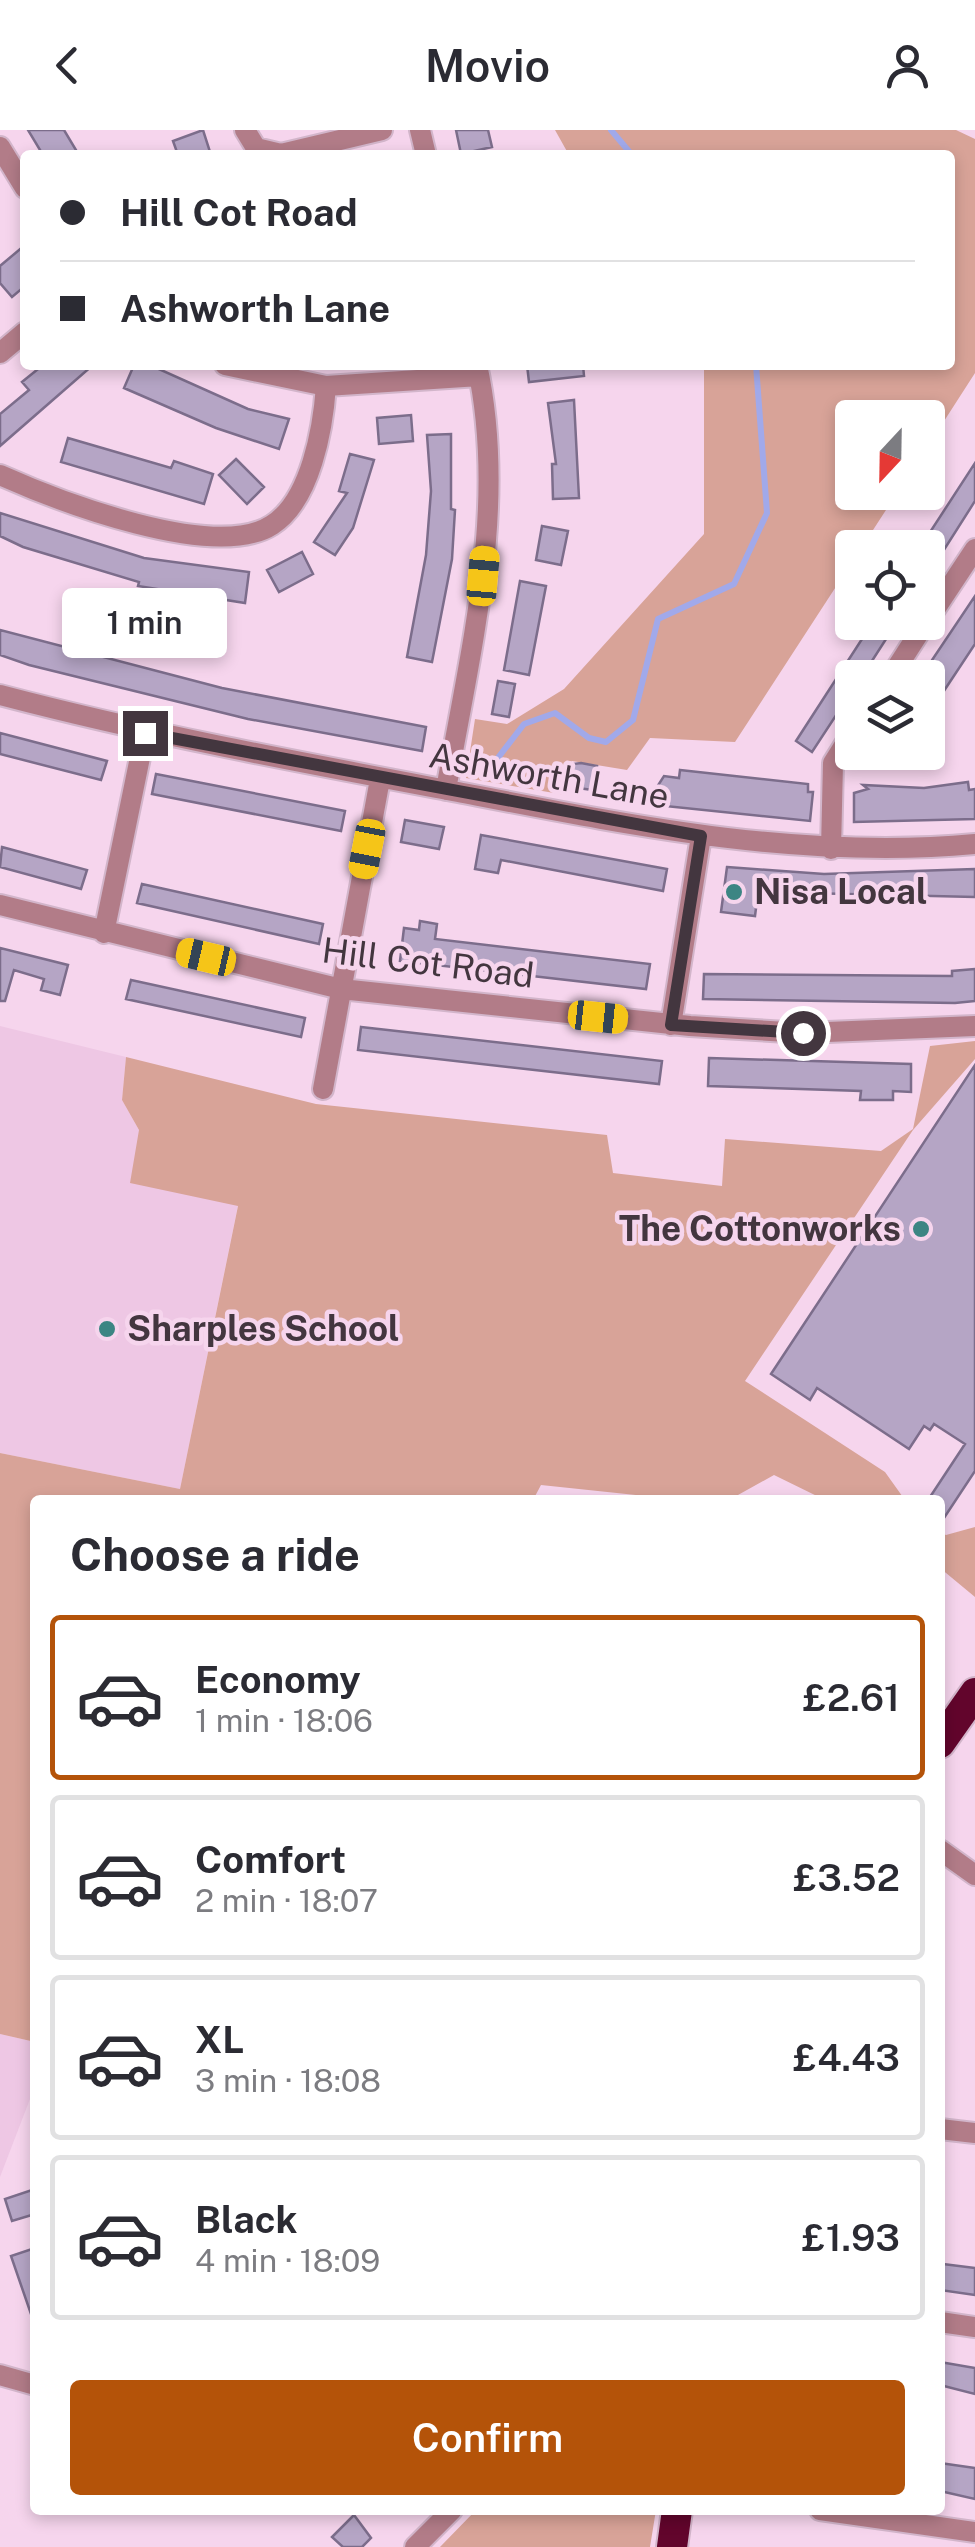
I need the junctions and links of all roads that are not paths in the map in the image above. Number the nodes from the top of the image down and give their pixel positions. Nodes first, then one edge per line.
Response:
1 (245, 130) edge
2 (382, 130) edge
3 (0, 147) edge
4 (265, 150) edge
5 (299, 150) edge
6 (20, 180) edge
7 (20, 336) edge
8 (0, 353) edge
9 (249, 370) edge
10 (478, 370) edge
11 (326, 386) junction
12 (0, 475) edge
13 (975, 549) edge
14 (945, 595) edge
15 (0, 695) edge
16 (145, 733) junction
17 (835, 760) edge
18 (380, 779) junction
19 (446, 790) junction
20 (701, 836) junction
21 (975, 844) edge
22 (831, 849) junction
23 (0, 905) edge
24 (104, 933) junction
25 (341, 988) junction
26 (671, 1025) junction
27 (975, 1026) edge
28 (323, 1090) dead end
29 (975, 1693) edge
30 (945, 1736) edge
31 (945, 1854) edge
32 (975, 1875) edge
33 (945, 2130) edge
34 (975, 2133) edge
35 (945, 2323) edge
36 (975, 2327) edge
37 (0, 2375) edge
38 (30, 2384) edge
39 (447, 2515) edge
40 (675, 2515) edge
41 (855, 2515) edge
42 (975, 2532) edge
43 (415, 2547) edge
44 (672, 2547) edge

1 - 4 street
2 - 5 street
3 - 6 street
7 - 8 street
9 - 11 street
10 - 11 street
10 - 19 street
11 - 12 street
13 - 14 street
15 - 16 street, Ashworth Lane
16 - 18 street, Ashworth Lane
16 - 24 street
17 - 22 street
18 - 19 street, Ashworth Lane
18 - 25 street
19 - 20 street, Ashworth Lane
20 - 22 street, Ashworth Lane
20 - 26 street
21 - 22 street, Ashworth Lane
23 - 24 street, Hill Cot Road
24 - 25 street, Hill Cot Road
25 - 26 street, Hill Cot Road
25 - 28 street
26 - 27 street, Hill Cot Road
29 - 30 highway
31 - 32 street
33 - 34 street
35 - 36 street
37 - 38 street
39 - 43 street
40 - 44 highway
41 - 42 street

